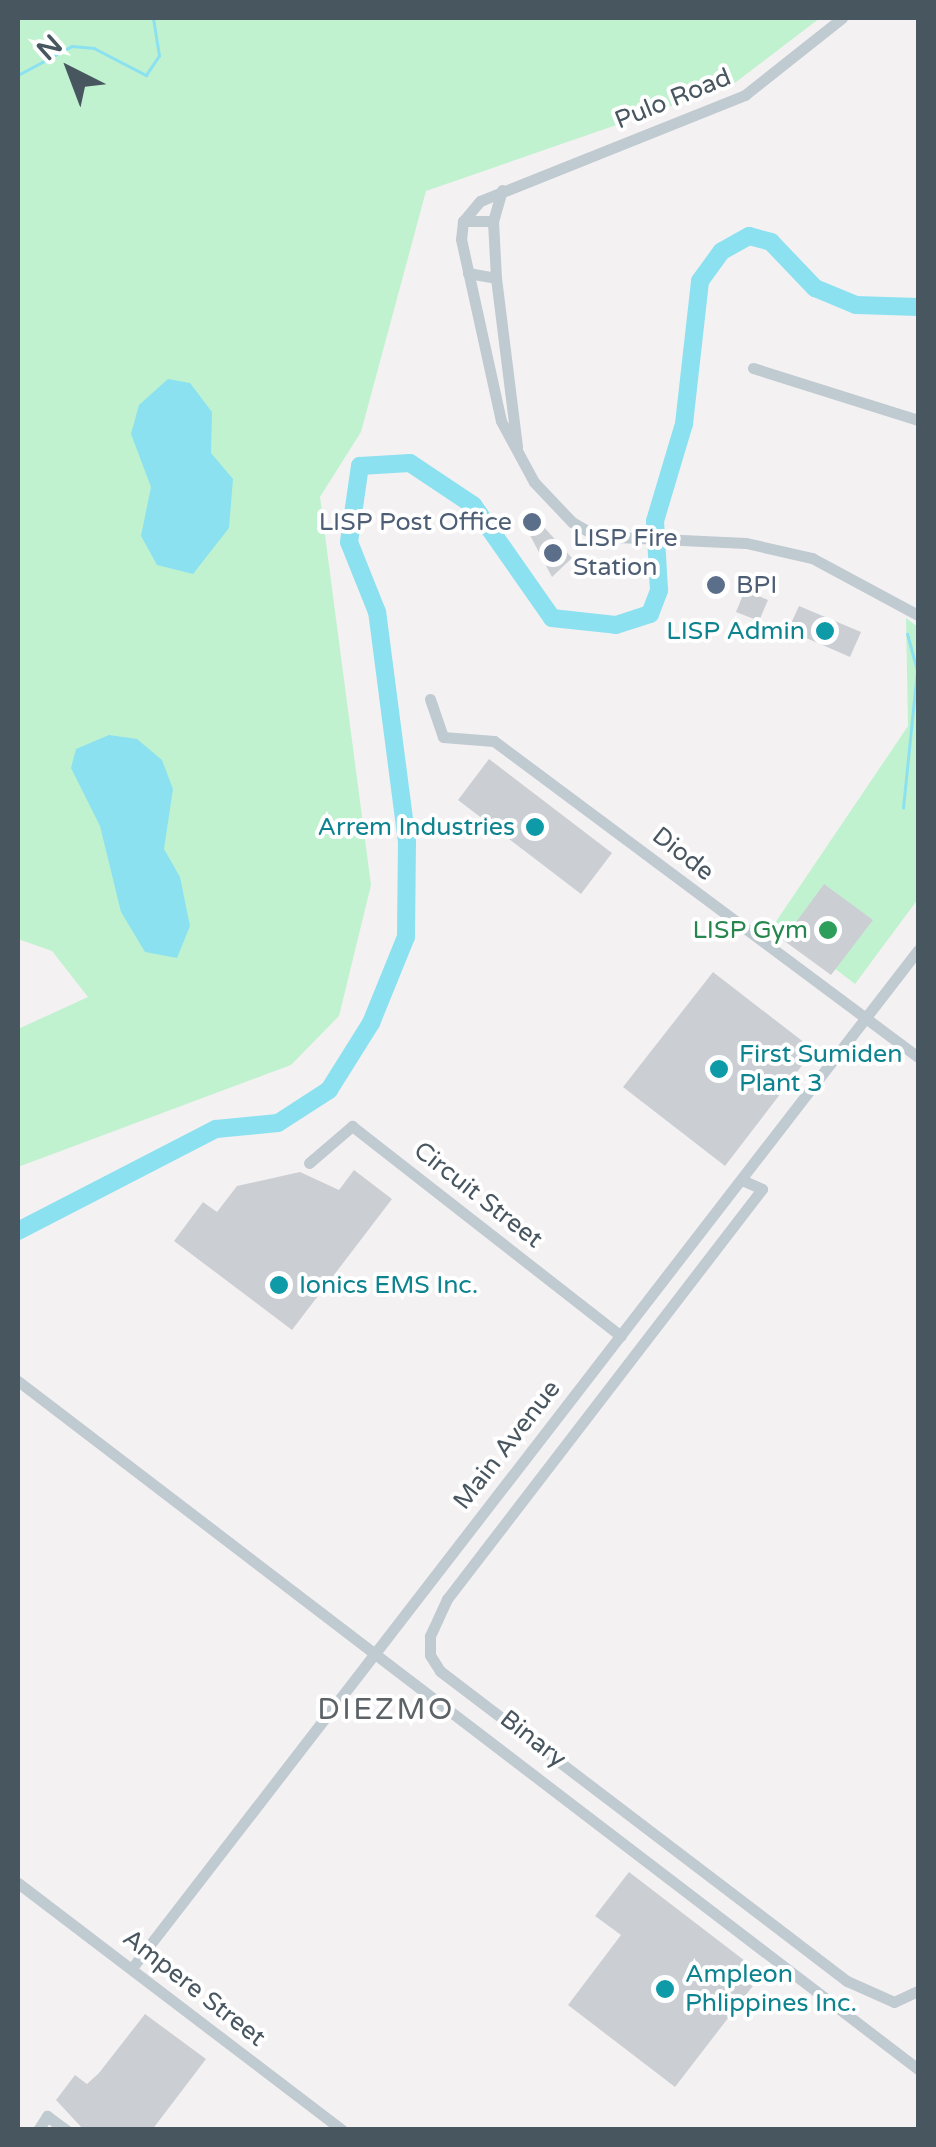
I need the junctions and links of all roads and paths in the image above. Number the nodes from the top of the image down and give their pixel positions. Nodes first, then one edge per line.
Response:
1 (842, 18) edge
2 (502, 190) junction
3 (493, 221) junction
4 (463, 222) junction
5 (468, 273) junction
6 (496, 278) junction
7 (753, 368) dead end
8 (918, 420) edge
9 (518, 449) junction
10 (918, 615) edge
11 (430, 699) dead end
12 (918, 950) edge
13 (868, 1018) junction
14 (918, 1057) edge
15 (309, 1163) dead end
16 (742, 1180) junction
17 (622, 1336) junction
18 (18, 1381) edge
19 (376, 1652) junction
20 (18, 1883) edge
21 (132, 1968) junction
22 (918, 1990) edge
23 (918, 2069) edge
24 (38, 2130) edge
25 (66, 2130) edge
26 (342, 2130) edge

1 - 2 street, Pulo Road
2 - 3 street
2 - 4 street, Pulo Road
3 - 4 street
3 - 6 street
4 - 5 street
5 - 6 street
5 - 9 street
6 - 9 street
7 - 8 street
9 - 10 street
11 - 13 street, Diode
12 - 13 street, Main Avenue
13 - 14 street, Diode
13 - 16 street, Main Avenue
15 - 17 street, Circuit Street
16 - 17 street, Main Avenue
16 - 22 street
17 - 19 street, Main Avenue
18 - 19 street, Binary
19 - 21 street, Main Avenue
19 - 23 street, Binary
20 - 21 street, Ampere Street
21 - 26 street, Ampere Street
24 - 25 street

